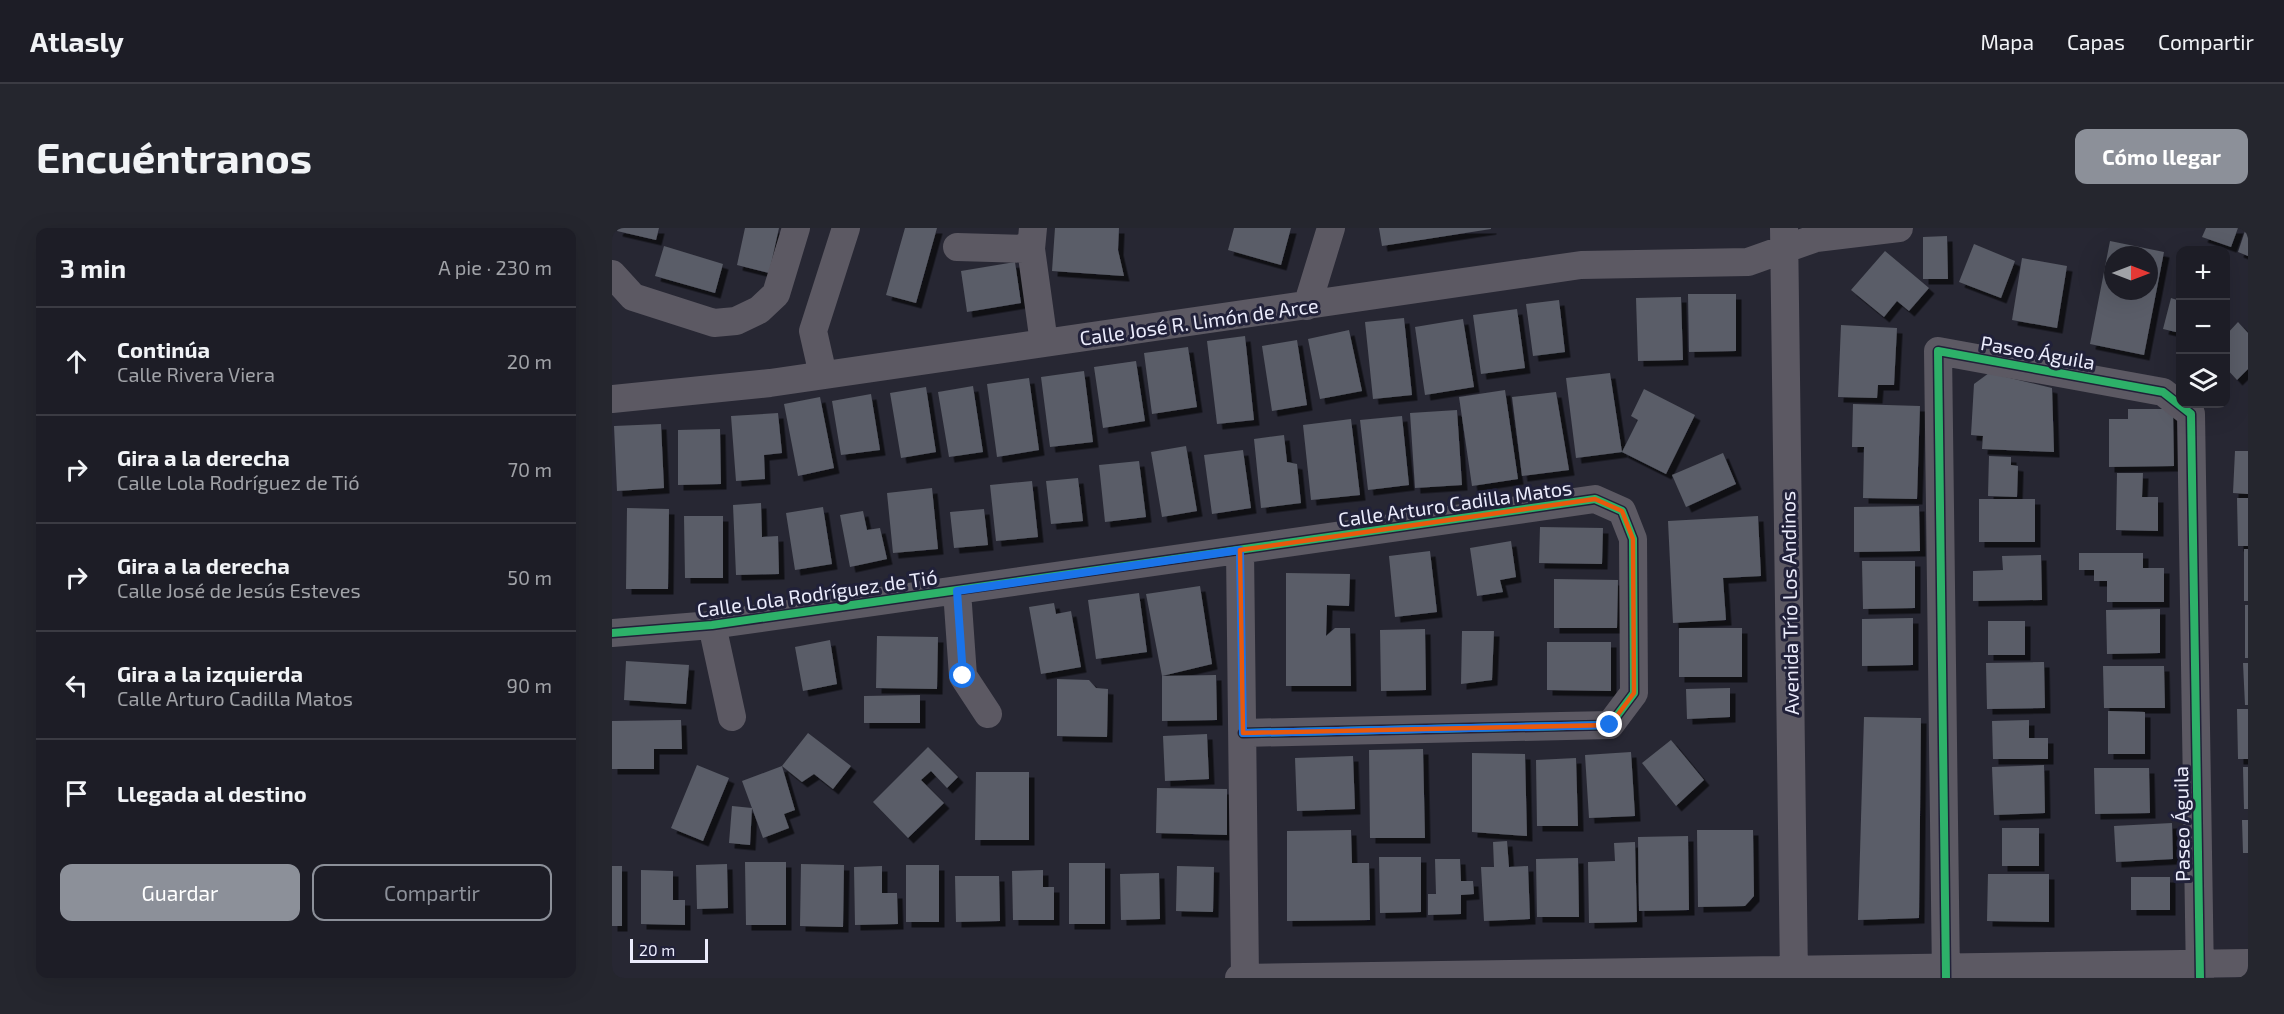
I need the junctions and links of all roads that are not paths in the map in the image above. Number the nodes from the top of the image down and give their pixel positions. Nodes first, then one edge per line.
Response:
1 (796, 228) edge
2 (846, 228) edge
3 (866, 228) edge
4 (1331, 228) edge
5 (1899, 228) edge
6 (1032, 238) edge
7 (1784, 239) edge
8 (957, 247) dead end
9 (612, 274) edge
10 (1307, 306) junction
11 (1044, 343) junction
12 (821, 362) junction
13 (612, 399) edge
14 (1240, 550) junction
15 (957, 591) junction
16 (712, 625) junction
17 (612, 633) edge
18 (988, 714) dead end
19 (732, 717) dead end
20 (1243, 733) junction
21 (2248, 963) edge
22 (2200, 970) edge
23 (1946, 973) edge
24 (1794, 974) edge
25 (1407, 977) edge
26 (1239, 978) edge
27 (1245, 978) edge

1 - 9 street
2 - 12 street
3 - 12 street
4 - 10 street
5 - 7 street, Calle José R. Limón de Arce
6 - 8 street
6 - 11 street
7 - 10 street, Calle José R. Limón de Arce
7 - 24 street, Avenida Trío Los Andinos
10 - 11 street, Calle José R. Limón de Arce
11 - 12 street, Calle José R. Limón de Arce
12 - 13 street, Calle José R. Limón de Arce
14 - 15 street, Calle Lola Rodríguez de Tió
14 - 20 street
14 - 20 street, Calle Arturo Cadilla Matos
15 - 16 street, Calle Lola Rodríguez de Tió
15 - 18 street
16 - 17 street, Calle Lola Rodríguez de Tió
16 - 19 street
20 - 27 street
21 - 22 street
22 - 23 street
22 - 23 street, Paseo Águila
23 - 24 street
24 - 25 street
25 - 27 street
26 - 27 street

